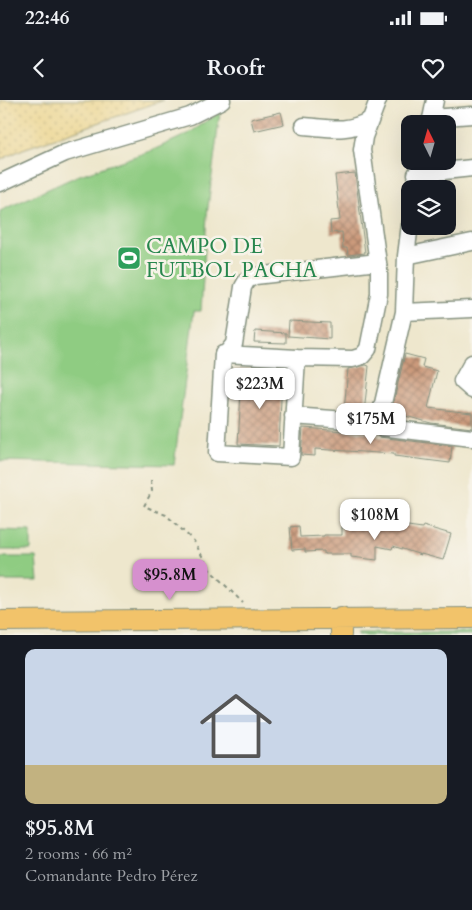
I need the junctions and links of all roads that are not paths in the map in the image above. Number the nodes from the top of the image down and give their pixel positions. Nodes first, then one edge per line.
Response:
1 (222, 100) edge
2 (378, 100) edge
3 (435, 100) edge
4 (431, 115) edge
5 (472, 115) edge
6 (456, 117) edge
7 (370, 120) junction
8 (304, 126) dead end
9 (472, 168) edge
10 (417, 175) edge
11 (0, 183) edge
12 (409, 235) edge
13 (472, 242) edge
14 (406, 256) junction
15 (378, 262) junction
16 (472, 309) edge
17 (404, 312) junction
18 (226, 354) junction
19 (297, 358) junction
20 (472, 363) edge
21 (472, 390) edge
22 (293, 416) junction
23 (359, 421) dead end
24 (472, 438) edge
25 (0, 608) edge
26 (259, 618) junction
27 (472, 618) edge
28 (0, 621) edge
29 (341, 626) edge

1 - 11 street
2 - 7 street
3 - 4 street
5 - 6 street
7 - 8 street
7 - 15 street
9 - 10 street
12 - 14 street
13 - 14 street
14 - 17 street
15 - 18 street
15 - 19 street
16 - 17 street
17 - 24 street
18 - 19 street
18 - 22 street
19 - 22 street
20 - 21 street
22 - 23 street
25 - 26 main road
26 - 28 main road
26 - 29 main road
27 - 29 main road

